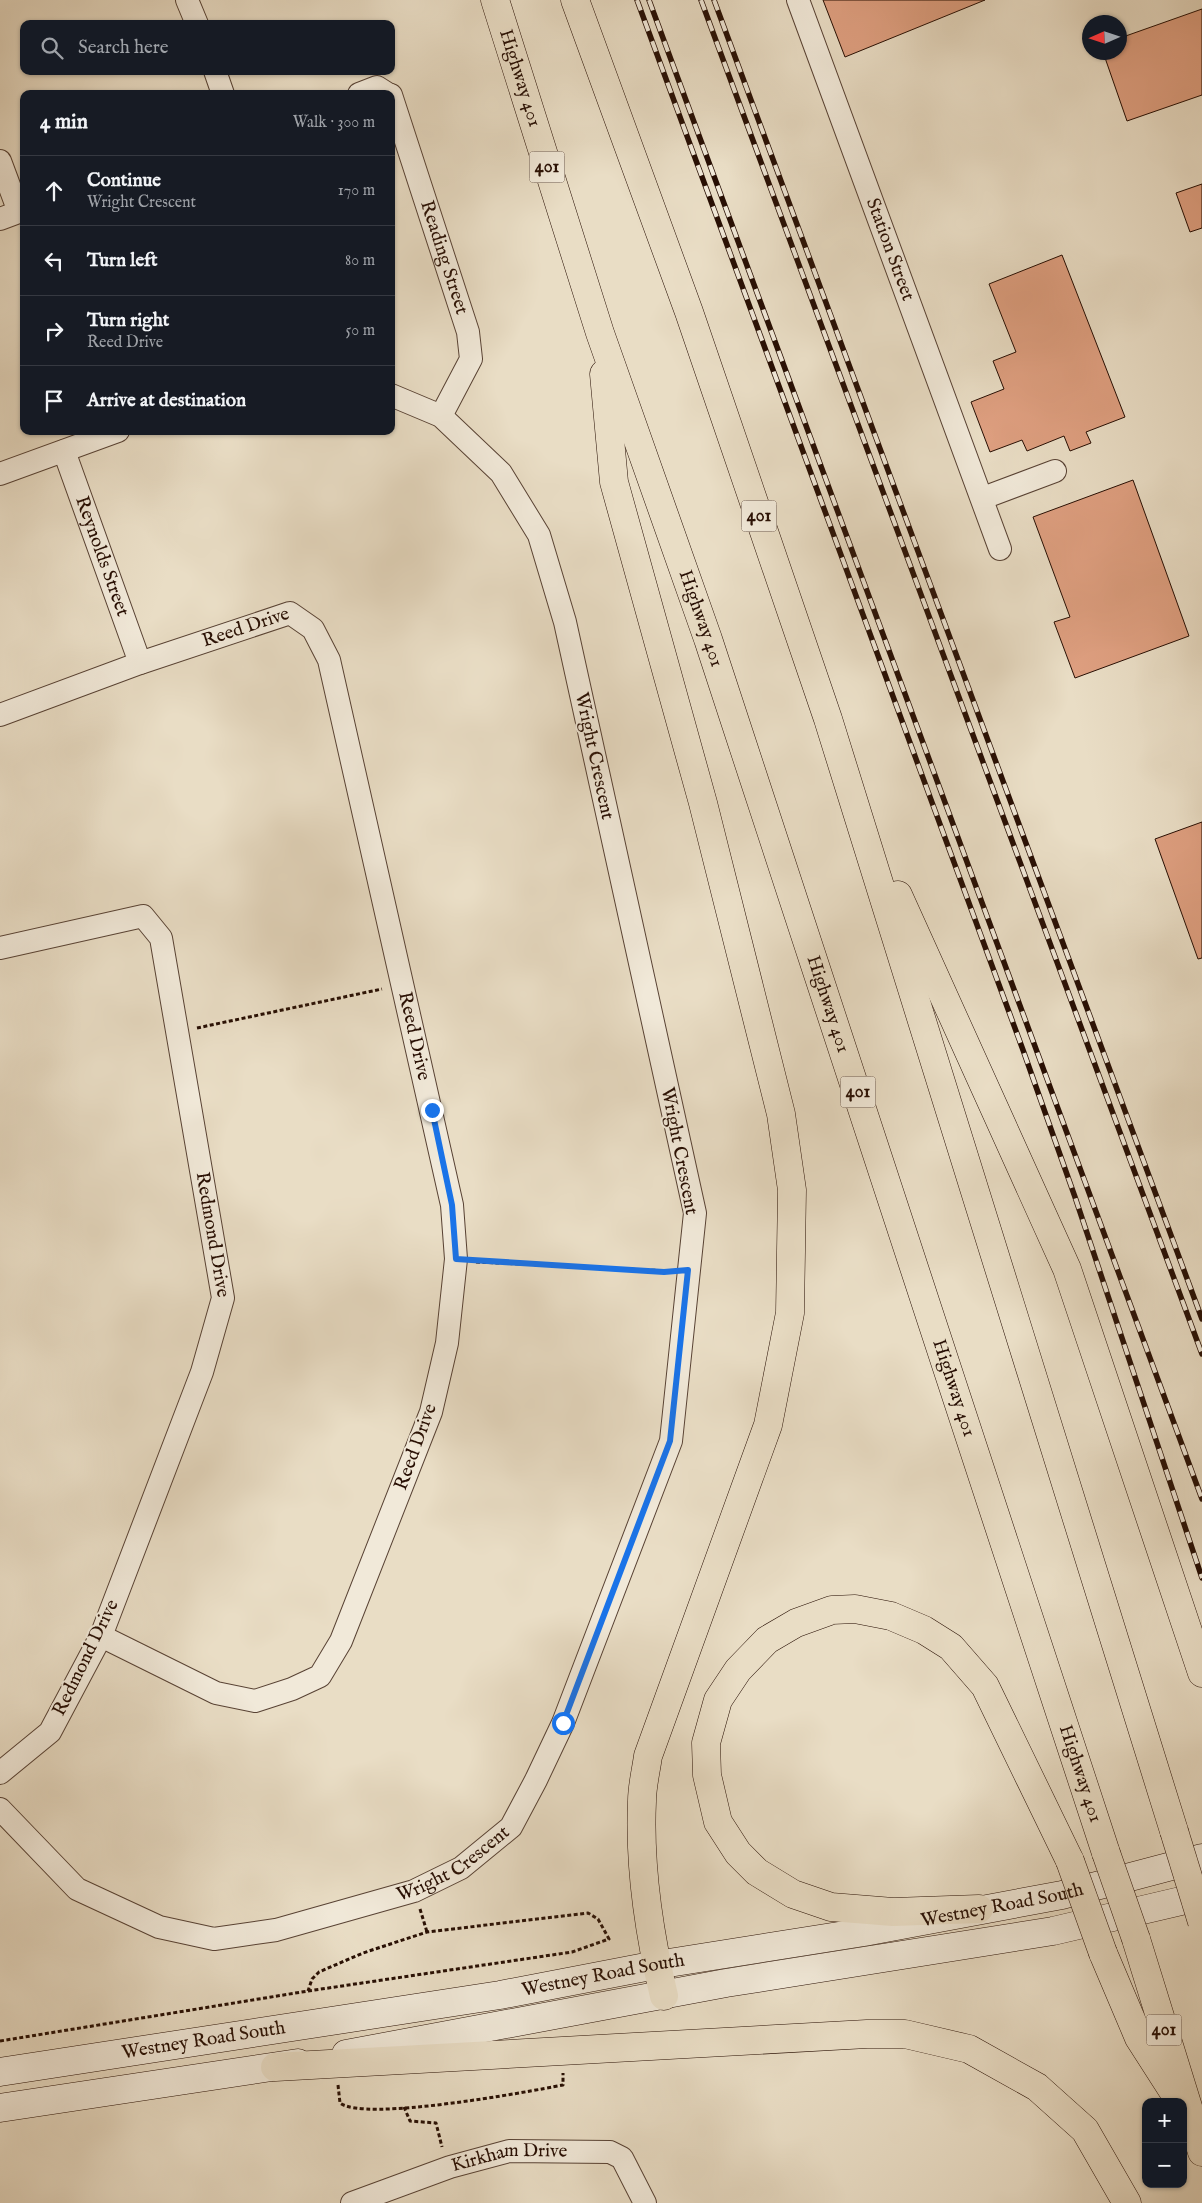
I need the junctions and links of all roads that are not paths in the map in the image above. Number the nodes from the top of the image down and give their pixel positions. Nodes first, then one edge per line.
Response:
1 (188, 0) edge
2 (495, 0) edge
3 (575, 0) edge
4 (798, 0) edge
5 (195, 20) edge
6 (216, 75) edge
7 (222, 90) edge
8 (395, 136) edge
9 (0, 161) edge
10 (14, 214) edge
11 (600, 333) junction
12 (395, 397) edge
13 (441, 416) junction
14 (107, 435) edge
15 (64, 451) junction
16 (1055, 472) dead end
17 (0, 474) edge
18 (983, 498) junction
19 (1000, 549) dead end
20 (140, 663) junction
21 (0, 715) edge
22 (828, 719) junction
23 (0, 948) edge
24 (101, 1636) junction
25 (1202, 1673) edge
26 (0, 1774) edge
27 (0, 1809) edge
28 (1202, 1858) edge
29 (1202, 1896) edge
30 (979, 1909) junction
31 (1202, 1922) edge
32 (656, 1964) junction
33 (664, 1996) junction
34 (275, 2067) junction
35 (0, 2072) edge
36 (1177, 2098) edge
37 (1182, 2098) edge
38 (0, 2108) edge
39 (1187, 2115) edge
40 (1202, 2152) edge
41 (352, 2203) edge
42 (645, 2203) edge
43 (1127, 2203) edge

1 - 5 street
2 - 11 highway, Highway 401 / 401
3 - 22 highway, 401
4 - 18 street, Station Street
6 - 7 street
8 - 13 street, Reading Street
9 - 10 street
11 - 32 highway
11 - 37 highway, Highway 401 / 401, bridge
12 - 13 street, Wright Crescent
13 - 27 street, Wright Crescent
14 - 15 street
15 - 17 street
15 - 20 street, Reynolds Street
16 - 18 street
18 - 19 street, Station Street
20 - 21 street, Reed Drive
20 - 24 street, Reed Drive
22 - 25 highway
22 - 31 highway, 401, bridge
23 - 24 street, Redmond Drive
24 - 26 street, Redmond Drive
28 - 30 main road, Westney Road South
29 - 33 main road, Westney Road South
30 - 32 main road, Westney Road South
30 - 36 highway, bridge
32 - 33 highway
32 - 35 main road, Westney Road South
33 - 34 main road, Westney Road South
34 - 38 main road, Westney Road South
34 - 43 highway
39 - 40 highway, Highway 401 / 401
41 - 42 street, Kirkham Drive

